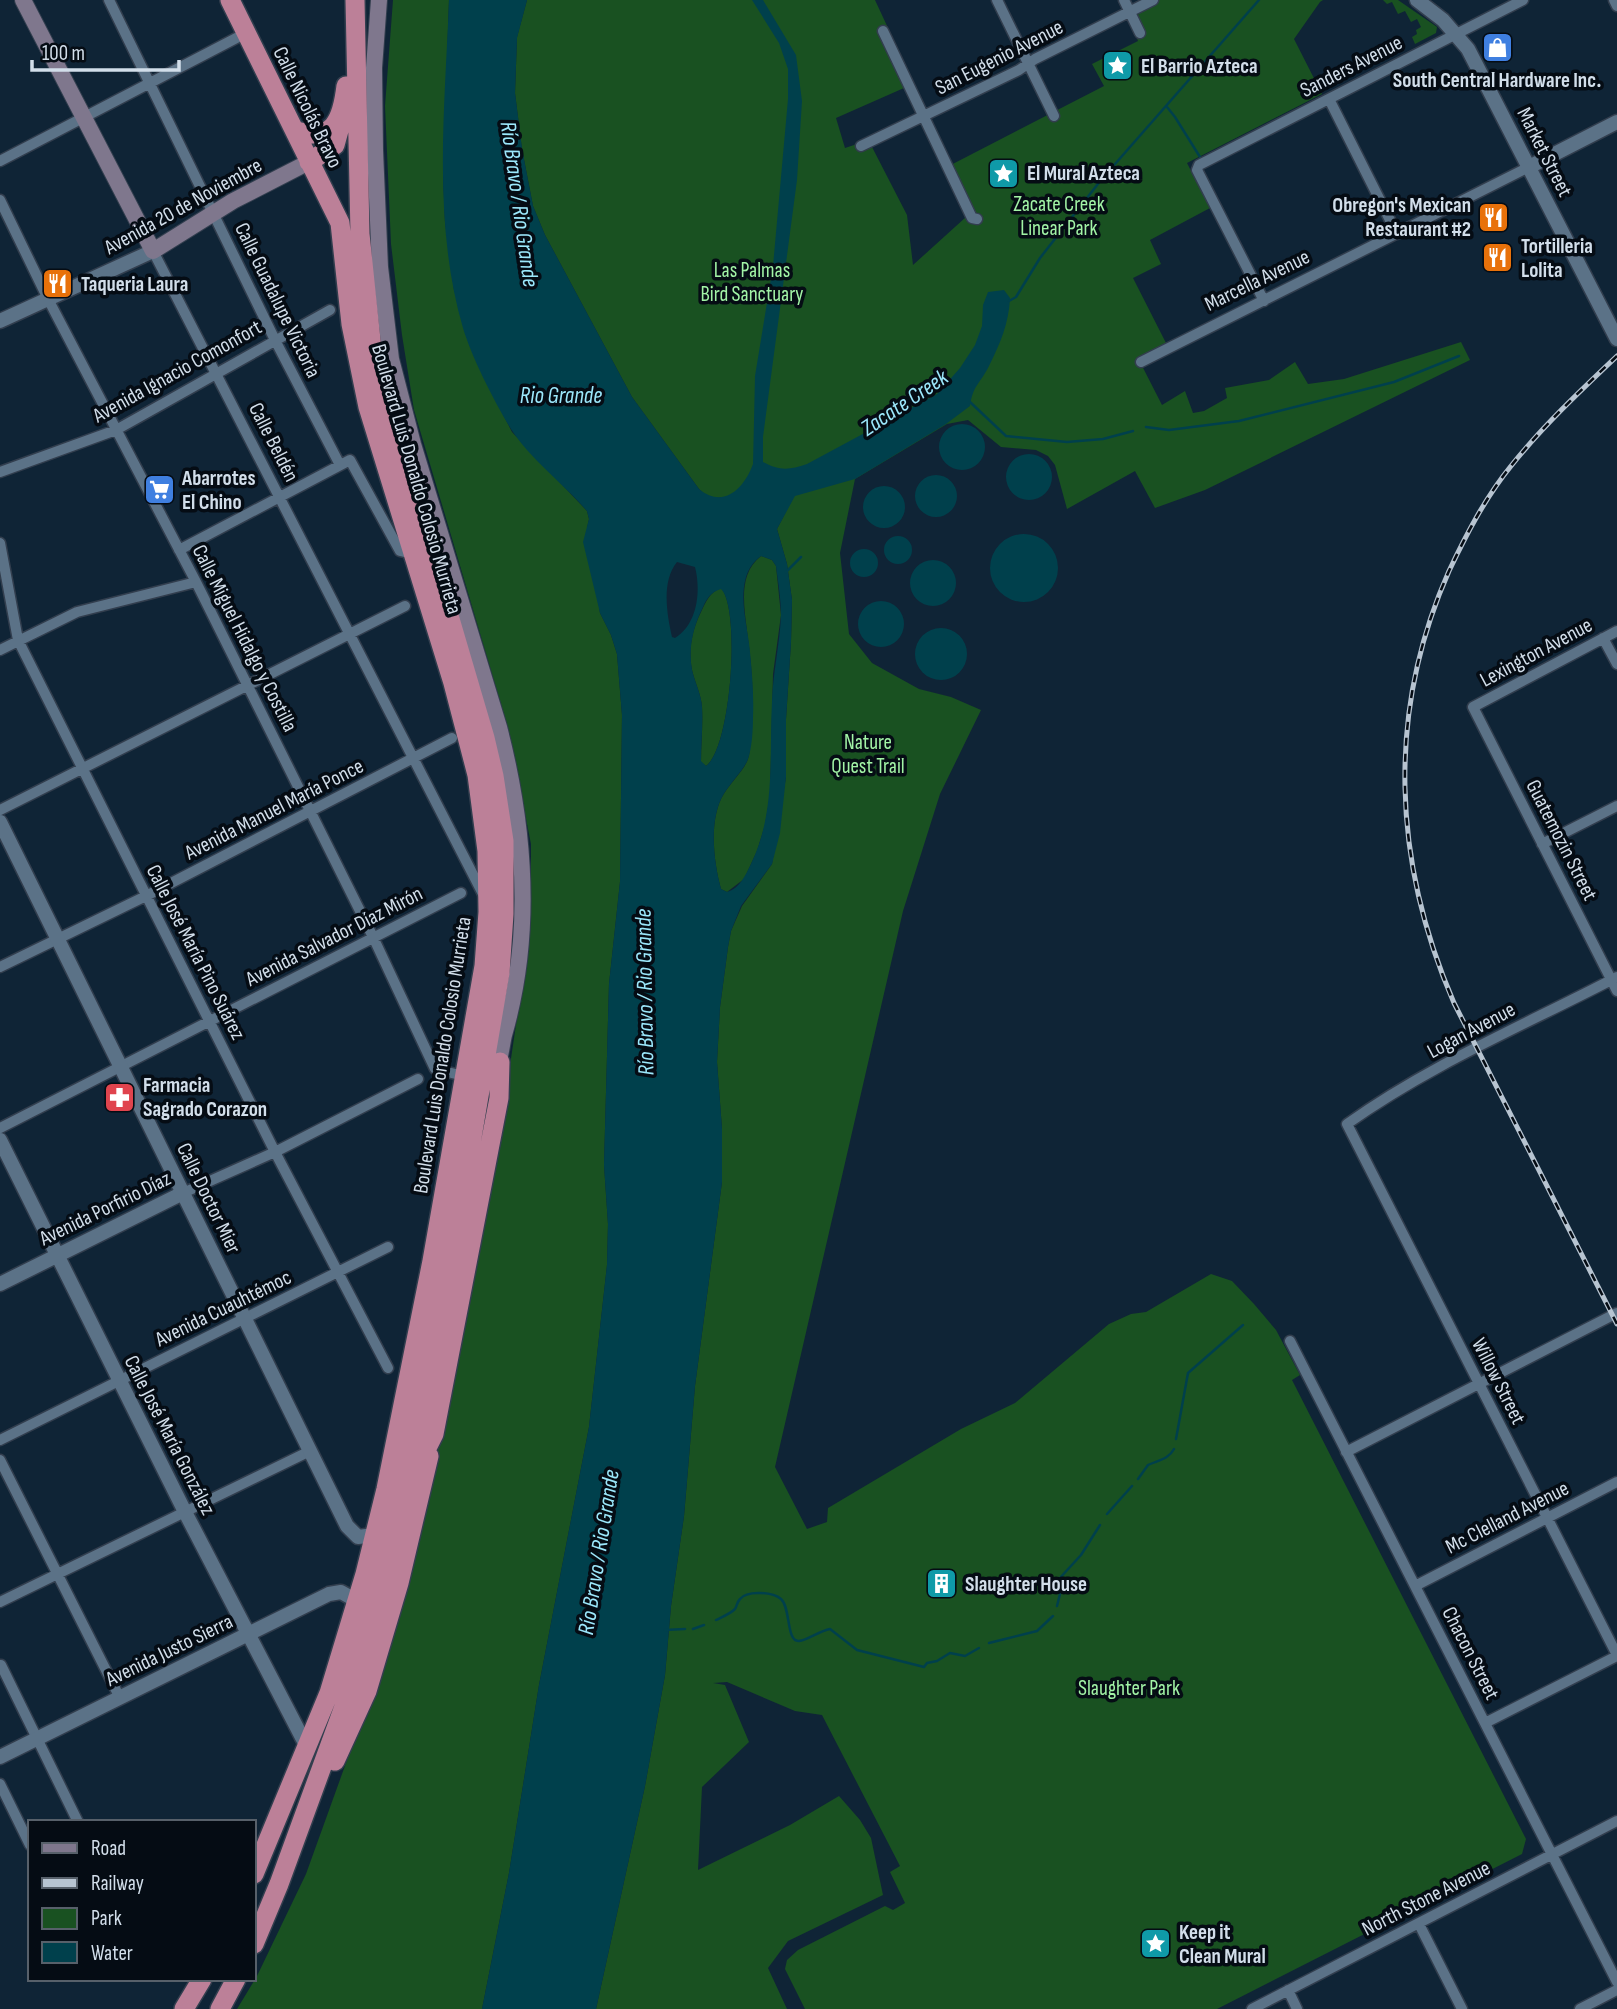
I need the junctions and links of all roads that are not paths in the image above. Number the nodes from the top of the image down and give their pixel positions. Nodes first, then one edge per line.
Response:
1 (23, 0) edge
2 (110, 0) edge
3 (230, 0) edge
4 (379, 0) edge
5 (997, 0) edge
6 (1124, 0) edge
7 (1153, 0) edge
8 (1417, 0) edge
9 (1523, 0) edge
10 (1614, 0) edge
11 (359, 5) edge
12 (1617, 6) edge
13 (1130, 12) junction
14 (883, 31) dead end
15 (246, 33) junction
16 (1140, 33) dead end
17 (1457, 33) junction
18 (1027, 64) junction
19 (149, 83) junction
20 (1329, 99) junction
21 (924, 116) junction
22 (1054, 116) dead end
23 (85, 117) junction
24 (354, 122) junction
25 (1617, 122) edge
26 (294, 130) junction
27 (862, 146) dead end
28 (0, 161) edge
29 (309, 162) junction
30 (1529, 167) junction
31 (321, 186) junction
32 (0, 200) edge
33 (215, 214) junction
34 (974, 219) dead end
35 (342, 234) joint
36 (1397, 234) junction
37 (153, 251) junction
38 (48, 299) junction
39 (366, 300) junction
40 (1264, 301) junction
41 (330, 310) dead end
42 (0, 321) edge
43 (1617, 339) edge
44 (275, 340) junction
45 (1140, 362) dead end
46 (215, 374) junction
47 (116, 430) junction
48 (345, 463) junction
49 (0, 472) edge
50 (279, 498) junction
51 (0, 543) edge
52 (179, 550) junction
53 (413, 554) junction
54 (196, 582) junction
55 (405, 606) dead end
56 (1617, 631) edge
57 (350, 634) junction
58 (1604, 638) junction
59 (18, 640) junction
60 (0, 650) edge
61 (1617, 664) edge
62 (247, 685) junction
63 (1473, 707) joint
64 (452, 738) dead end
65 (412, 760) junction
66 (83, 769) junction
67 (1617, 806) edge
68 (0, 810) edge
69 (310, 812) junction
70 (0, 822) edge
71 (1542, 844) junction
72 (461, 893) dead end
73 (146, 896) junction
74 (488, 904) junction
75 (57, 939) junction
76 (374, 939) junction
77 (0, 967) edge
78 (1614, 978) edge
79 (1617, 991) edge
80 (209, 1021) junction
81 (500, 1062) junction
82 (120, 1066) junction
83 (473, 1078) junction
84 (418, 1079) dead end
85 (1347, 1124) joint
86 (0, 1128) edge
87 (0, 1140) edge
88 (275, 1152) junction
89 (183, 1193) junction
90 (388, 1247) dead end
91 (56, 1256) junction
92 (337, 1273) junction
93 (0, 1283) edge
94 (1617, 1313) edge
95 (245, 1318) junction
96 (1290, 1341) dead end
97 (388, 1368) dead end
98 (119, 1381) junction
99 (1478, 1383) junction
100 (434, 1434) junction
101 (0, 1440) edge
102 (310, 1451) junction
103 (1346, 1452) junction
104 (0, 1460) edge
105 (1617, 1482) edge
106 (403, 1496) junction
107 (185, 1512) junction
108 (1548, 1519) junction
109 (374, 1535) junction
110 (57, 1574) junction
111 (1415, 1586) junction
112 (357, 1601) junction
113 (0, 1602) edge
114 (248, 1634) junction
115 (1617, 1655) edge
116 (1, 1665) edge
117 (120, 1698) junction
118 (1485, 1723) junction
119 (37, 1739) junction
120 (307, 1747) junction
121 (0, 1757) edge
122 (0, 1784) edge
123 (309, 1803) junction
124 (77, 1820) edge
125 (1617, 1821) edge
126 (28, 1841) edge
127 (1552, 1854) junction
128 (256, 1869) edge
129 (1419, 1924) junction
130 (256, 1939) edge
131 (201, 1981) edge
132 (235, 1981) edge
133 (1617, 1982) edge
134 (1288, 1990) junction
135 (1617, 1990) edge
136 (184, 2009) edge
137 (220, 2009) edge
138 (1252, 2009) edge
139 (1297, 2009) edge
140 (1462, 2009) edge
141 (1580, 2009) edge

1 - 23 main road, Calle Beldén
2 - 19 street, Calle Guadalupe Victoria
3 - 15 highway, Calle Nicolás Bravo
4 - 81 main road, Boulevard Luis Donaldo Colosio Murrieta
5 - 18 street
6 - 13 street
7 - 13 street, San Eugenio Avenue
8 - 17 street, Market Street
9 - 17 street, Sanders Avenue
10 - 12 street
11 - 24 highway, Boulevard Luis Donaldo Colosio Murrieta
11 - 24 highway
13 - 16 street
13 - 18 street, San Eugenio Avenue
14 - 21 street
15 - 19 street
15 - 26 highway, Calle Nicolás Bravo
17 - 20 street, Sanders Avenue
17 - 30 street, Market Street
18 - 21 street, San Eugenio Avenue
18 - 22 street
19 - 23 street
19 - 33 street, Calle Guadalupe Victoria
20 - 36 street
20 - 40 street, Sanders Avenue
21 - 27 street, San Eugenio Avenue
21 - 34 street
23 - 28 street
23 - 37 main road, Calle Beldén
24 - 26 highway
24 - 29 highway
24 - 39 highway, Boulevard Luis Donaldo Colosio Murrieta
25 - 30 street, Marcella Avenue
26 - 29 highway, Calle Nicolás Bravo
29 - 31 highway, Calle Nicolás Bravo
29 - 33 main road, Avenida 20 de Noviembre
30 - 36 street, Marcella Avenue
30 - 43 street, Market Street
31 - 35 highway, Calle Nicolás Bravo
31 - 39 highway
32 - 38 street, Calle Miguel Hidalgo y Costilla
33 - 37 main road, Avenida 20 de Noviembre
33 - 44 street, Calle Guadalupe Victoria
35 - 53 highway, Boulevard Luis Donaldo Colosio Murrieta
36 - 40 street, Marcella Avenue
37 - 38 street, Avenida 20 de Noviembre
37 - 46 street, Calle Beldén
38 - 42 street, Avenida 20 de Noviembre
38 - 47 street, Calle Miguel Hidalgo y Costilla
39 - 83 highway, Boulevard Luis Donaldo Colosio Murrieta
40 - 45 street, Marcella Avenue
41 - 44 street, Avenida Ignacio Comonfort
44 - 46 street, Avenida Ignacio Comonfort
44 - 48 street, Calle Guadalupe Victoria
46 - 47 street, Avenida Ignacio Comonfort
46 - 50 street, Calle Beldén
47 - 49 street, Avenida Ignacio Comonfort
47 - 52 street, Calle Miguel Hidalgo y Costilla
48 - 50 street
48 - 53 street, Calle Guadalupe Victoria
50 - 52 street
50 - 57 street, Calle Beldén
51 - 59 street, Calle José María Pino Suárez
52 - 54 street, Calle Miguel Hidalgo y Costilla
53 - 74 highway, Boulevard Luis Donaldo Colosio Murrieta
54 - 59 street
54 - 62 street, Calle Miguel Hidalgo y Costilla
55 - 57 street
56 - 58 street, Lexington Avenue
57 - 62 street
57 - 65 street, Calle Beldén
58 - 61 street
58 - 63 street, Lexington Avenue
59 - 60 street
59 - 66 street, Calle José María Pino Suárez
62 - 66 street
62 - 69 street, Calle Miguel Hidalgo y Costilla
63 - 71 street, Guatemozin Street
64 - 65 street, Avenida Manuel María Ponce
65 - 69 street, Avenida Manuel María Ponce
65 - 74 street, Calle Beldén
66 - 68 street
66 - 73 street, Calle José María Pino Suárez
67 - 71 street
69 - 73 street, Avenida Manuel María Ponce
69 - 76 street, Calle Miguel Hidalgo y Costilla
70 - 75 street, Calle Doctor Mier
71 - 78 street, Guatemozin Street
72 - 76 street, Avenida Salvador Díaz Mirón
73 - 75 street, Avenida Manuel María Ponce
73 - 80 street, Calle José María Pino Suárez
74 - 83 highway, Boulevard Luis Donaldo Colosio Murrieta
75 - 77 street, Avenida Manuel María Ponce
75 - 82 street, Calle Doctor Mier
76 - 80 street, Avenida Salvador Díaz Mirón
76 - 83 street, Calle Miguel Hidalgo y Costilla
78 - 79 street, Guatemozin Street
78 - 85 street, Logan Avenue
80 - 82 street, Avenida Salvador Díaz Mirón
80 - 88 street, Calle José María Pino Suárez
81 - 83 main road, Boulevard Luis Donaldo Colosio Murrieta
81 - 100 highway
82 - 86 street, Avenida Salvador Díaz Mirón
82 - 89 street, Calle Doctor Mier
83 - 106 highway, Boulevard Luis Donaldo Colosio Murrieta
83 - 109 highway, Boulevard Luis Donaldo Colosio Murrieta
84 - 88 street, Avenida Porfirio Díaz
85 - 99 street, Willow Street
87 - 91 street, Calle José María González
88 - 89 street, Avenida Porfirio Díaz
88 - 92 street, Calle José María Pino Suárez
89 - 91 street, Avenida Porfirio Díaz
89 - 95 street, Calle Doctor Mier
90 - 92 street, Avenida Cuauhtémoc
91 - 93 street, Avenida Porfirio Díaz
91 - 98 street, Calle José María González
92 - 95 street, Avenida Cuauhtémoc
92 - 97 street, Calle José María Pino Suárez
94 - 99 street
95 - 98 street, Avenida Cuauhtémoc
95 - 102 street, Calle Doctor Mier
96 - 103 street, Chacon Street
98 - 101 street, Avenida Cuauhtémoc
98 - 107 street, Calle José María González
99 - 103 street
99 - 108 street, Willow Street
100 - 106 highway
100 - 123 highway
102 - 107 street
102 - 109 street, Calle Doctor Mier
103 - 111 street, Chacon Street
104 - 110 street
105 - 108 street, Mc Clelland Avenue
106 - 123 highway, Boulevard Luis Donaldo Colosio Murrieta
107 - 110 street
107 - 114 street, Calle José María González
108 - 111 street, Mc Clelland Avenue
108 - 115 street, Willow Street
109 - 112 highway, Boulevard Luis Donaldo Colosio Murrieta
110 - 113 street
110 - 117 street
111 - 118 street, Chacon Street
112 - 114 street, Avenida Justo Sierra
112 - 120 highway, Boulevard Luis Donaldo Colosio Murrieta
114 - 117 street, Avenida Justo Sierra
114 - 120 street, Calle José María González
115 - 118 street
116 - 119 street
117 - 119 street, Avenida Justo Sierra
118 - 127 street, Chacon Street
119 - 121 street, Avenida Justo Sierra
119 - 124 street
120 - 128 highway, Boulevard Luis Donaldo Colosio Murrieta
122 - 126 street
123 - 130 highway, Boulevard Luis Donaldo Colosio Murrieta
125 - 127 street, North Stone Avenue
127 - 129 street, North Stone Avenue
127 - 133 street, Chacon Street
129 - 134 street, North Stone Avenue
129 - 140 street
131 - 136 highway
132 - 137 highway
134 - 138 street, North Stone Avenue
134 - 139 street
135 - 141 street

